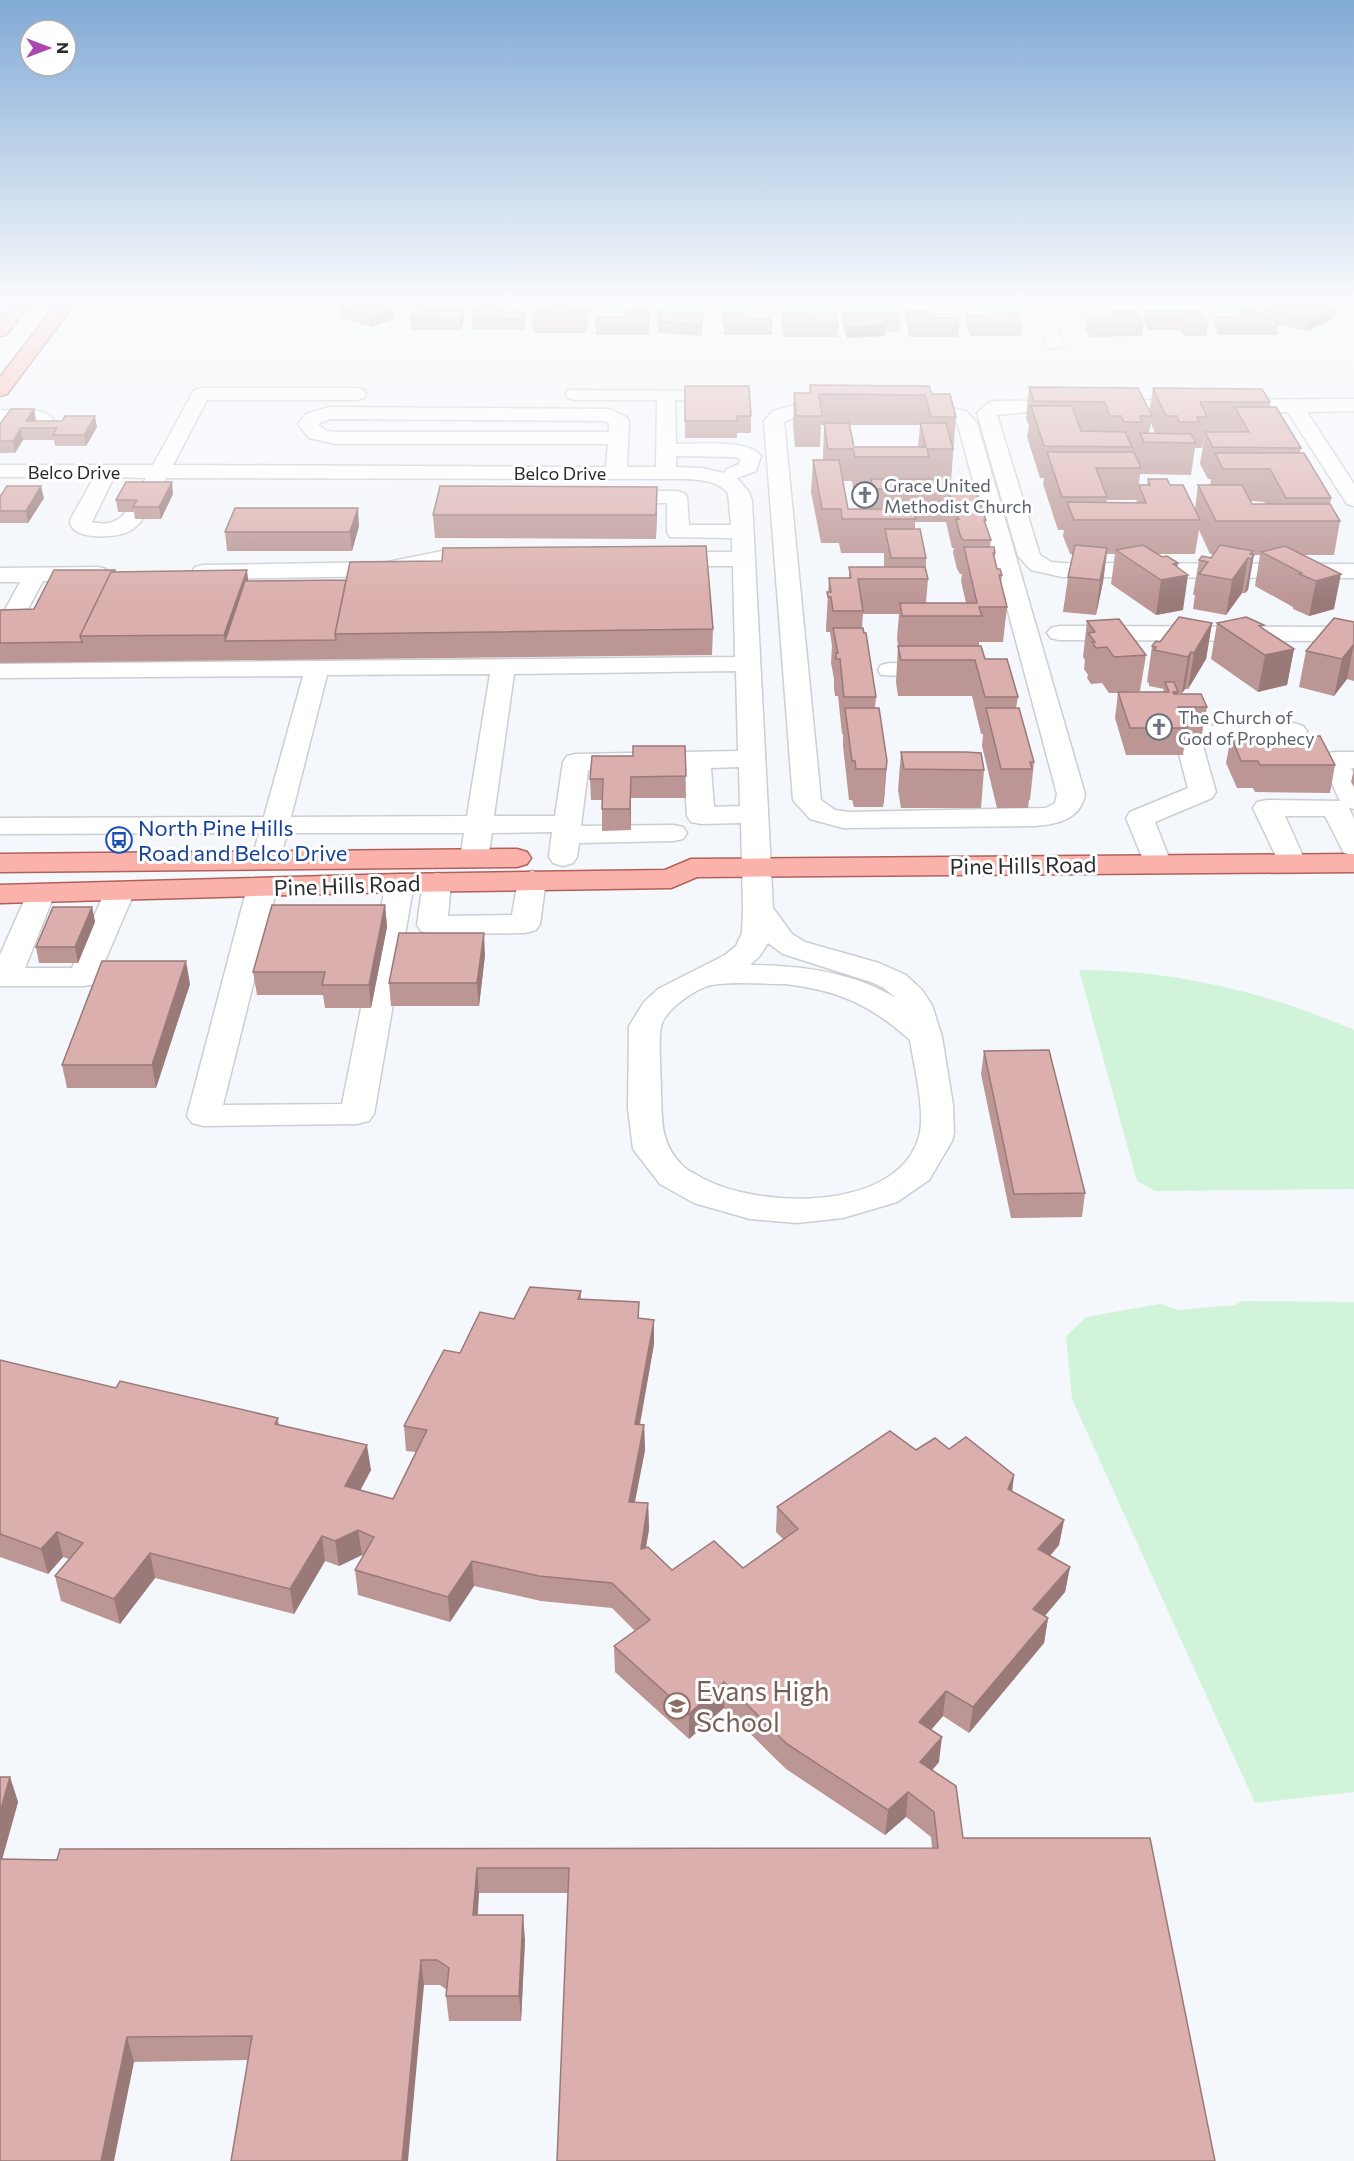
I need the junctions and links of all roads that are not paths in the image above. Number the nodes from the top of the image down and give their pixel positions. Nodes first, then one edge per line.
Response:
1 (197, 401) edge
2 (409, 401) edge
3 (666, 401) edge
4 (1354, 405) edge
5 (1294, 406) junction
6 (423, 414) junction
7 (0, 416) edge
8 (618, 438) junction
9 (666, 450) junction
10 (107, 472) junction
11 (158, 472) junction
12 (615, 473) junction
13 (666, 473) junction
14 (734, 473) dead end
15 (4, 476) edge
16 (148, 494) edge
17 (595, 497) edge
18 (862, 498) edge
19 (931, 498) edge
20 (1354, 500) edge
21 (137, 513) edge
22 (742, 531) junction
23 (511, 558) edge
24 (639, 558) edge
25 (1353, 558) edge
26 (743, 559) junction
27 (117, 573) edge
28 (176, 573) edge
29 (35, 574) junction
30 (0, 575) edge
31 (13, 617) edge
32 (1059, 633) dead end
33 (1354, 634) edge
34 (766, 648) junction
35 (503, 666) junction
36 (317, 668) junction
37 (890, 670) dead end
38 (0, 671) edge
39 (969, 671) edge
40 (1294, 731) dead end
41 (752, 759) junction
42 (697, 760) junction
43 (1354, 760) edge
44 (1354, 801) edge
45 (754, 814) junction
46 (701, 816) junction
47 (479, 824) junction
48 (274, 825) junction
49 (0, 826) edge
50 (566, 839) junction
51 (1354, 847) edge
52 (678, 853) junction
53 (474, 858) junction
54 (0, 863) edge
55 (1157, 863) junction
56 (1292, 863) junction
57 (1354, 863) edge
58 (756, 867) junction
59 (264, 873) junction
60 (532, 880) junction
61 (437, 882) junction
62 (400, 883) junction
63 (120, 891) junction
64 (40, 893) junction
65 (0, 894) edge
66 (758, 908) junction
67 (704, 976) junction
68 (925, 1037) junction

1 - 11 street
2 - 6 street
3 - 9 street
4 - 5 street
5 - 20 street
5 - 25 street
6 - 8 street
6 - 8 street
7 - 15 street
8 - 12 street
9 - 13 street
9 - 14 street
10 - 11 street, Belco Drive
10 - 15 street, Belco Drive
10 - 21 street
11 - 12 street, Belco Drive
11 - 16 street
12 - 13 street, Belco Drive
13 - 22 street, Belco Drive
17 - 22 street
18 - 19 street
22 - 26 street, Belco Drive
23 - 28 street
24 - 26 street
26 - 34 street, Belco Drive
27 - 29 street
29 - 30 street
29 - 31 street
32 - 33 street
34 - 34 street
34 - 35 street
34 - 41 street, Belco Drive
35 - 36 street
35 - 47 street
36 - 38 street
36 - 48 street
37 - 39 street
40 - 55 street
41 - 42 street
41 - 45 street, Belco Drive
42 - 46 street
42 - 50 street
43 - 44 street
45 - 46 street
45 - 58 street, Belco Drive
46 - 52 street
47 - 48 street
47 - 50 street
47 - 53 street
48 - 49 street
48 - 59 street
50 - 52 main road, Pine Hills Road
50 - 53 main road, Pine Hills Road
51 - 56 street
52 - 58 main road, Pine Hills Road
52 - 60 main road, Pine Hills Road
53 - 59 main road, Pine Hills Road
54 - 59 main road, Pine Hills Road
55 - 56 main road, Pine Hills Road
55 - 58 main road, Pine Hills Road
56 - 57 main road, Pine Hills Road
58 - 66 street, Belco Drive
59 - 62 main road, Pine Hills Road
59 - 62 street
59 - 63 main road, Pine Hills Road
60 - 61 main road, Pine Hills Road
60 - 61 street
61 - 62 main road, Pine Hills Road
63 - 64 main road, Pine Hills Road
63 - 64 street
64 - 65 main road, Pine Hills Road
66 - 67 street, Belco Drive
66 - 68 street, Belco Drive
67 - 68 street
67 - 68 street, Belco Drive

